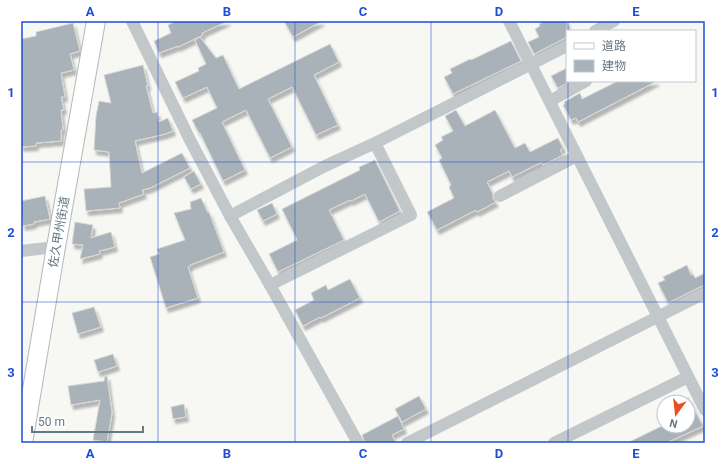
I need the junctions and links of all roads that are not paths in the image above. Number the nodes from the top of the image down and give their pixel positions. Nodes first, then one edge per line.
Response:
1 (96, 21) edge
2 (132, 21) edge
3 (509, 21) edge
4 (614, 21) edge
5 (597, 30) edge
6 (618, 30) edge
7 (566, 46) edge
8 (531, 64) junction
9 (584, 82) edge
10 (550, 101) junction
11 (375, 143) junction
12 (577, 156) junction
13 (500, 196) dead end
14 (230, 216) junction
15 (56, 247) junction
16 (21, 251) edge
17 (270, 286) junction
18 (705, 293) edge
19 (658, 316) junction
20 (688, 377) junction
21 (705, 410) edge
22 (23, 443) edge
23 (358, 443) edge
24 (407, 443) edge
25 (554, 443) edge

1 - 15 street, 佐久甲州街道
2 - 14 street
3 - 8 street
4 - 5 street
4 - 6 street
7 - 8 street
8 - 10 street
8 - 11 street
9 - 10 street
10 - 12 street
11 - 14 street
11 - 17 street
12 - 13 street
12 - 19 street
14 - 17 street
15 - 16 street
15 - 22 street, 佐久甲州街道
17 - 23 street
18 - 19 street
19 - 20 street
19 - 24 street
20 - 21 street
20 - 25 street

